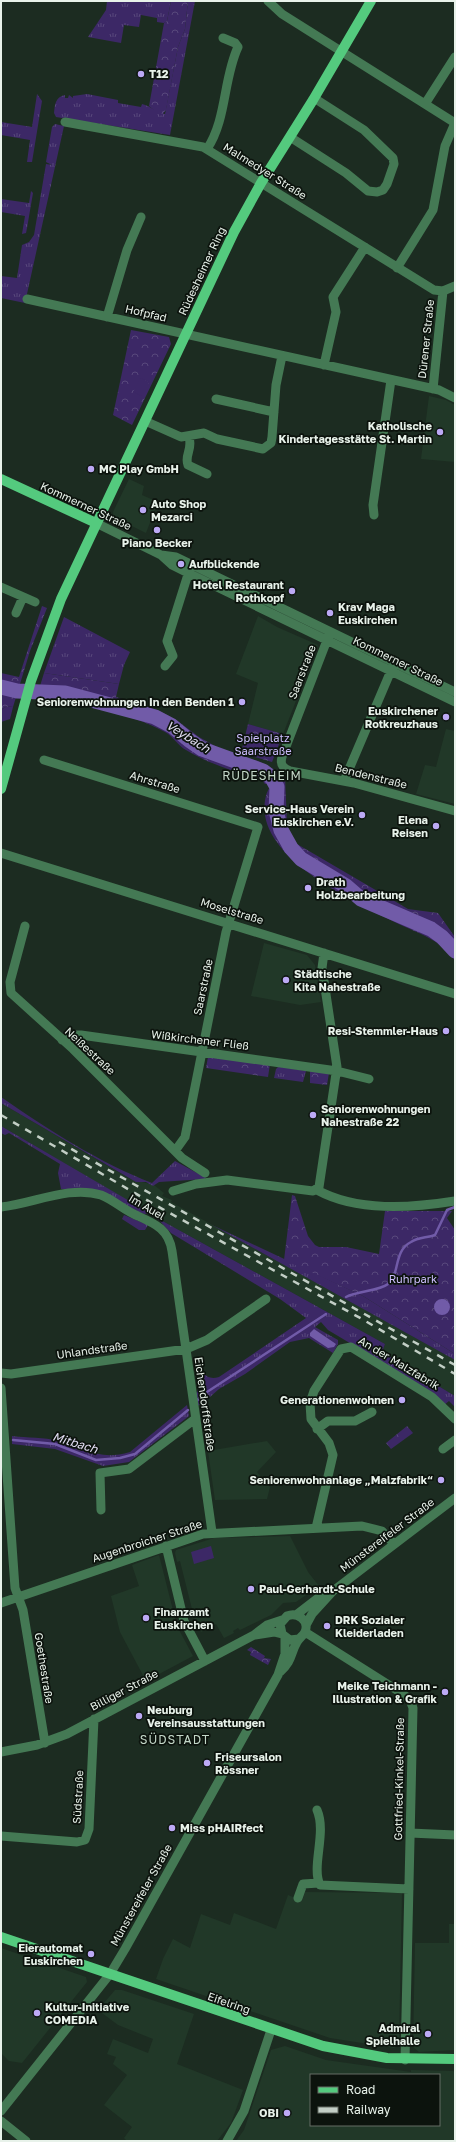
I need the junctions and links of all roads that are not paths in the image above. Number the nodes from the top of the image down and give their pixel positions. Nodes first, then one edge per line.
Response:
1 (268, 1) edge
2 (371, 1) edge
3 (223, 38) dead end
4 (341, 52) junction
5 (455, 56) edge
6 (314, 98) junction
7 (425, 104) junction
8 (65, 122) dead end
9 (455, 123) edge
10 (290, 137) junction
11 (207, 149) junction
12 (261, 183) junction
13 (141, 217) dead end
14 (365, 247) junction
15 (397, 268) junction
16 (455, 286) edge
17 (438, 291) junction
18 (27, 299) dead end
19 (107, 316) junction
20 (186, 334) junction
21 (282, 356) junction
22 (324, 365) junction
23 (391, 380) junction
24 (433, 389) junction
25 (455, 398) edge
26 (216, 399) dead end
27 (274, 412) junction
28 (145, 420) junction
29 (189, 437) junction
30 (207, 474) dead end
31 (1, 479) edge
32 (374, 516) dead end
33 (96, 524) junction
34 (190, 569) junction
35 (1, 588) edge
36 (23, 597) junction
37 (35, 602) dead end
38 (16, 613) dead end
39 (329, 636) junction
40 (165, 666) dead end
41 (392, 666) junction
42 (455, 692) edge
43 (455, 702) edge
44 (44, 760) dead end
45 (282, 767) joint
46 (344, 781) junction
47 (1, 789) edge
48 (455, 811) edge
49 (258, 828) joint
50 (1, 853) edge
51 (229, 923) junction
52 (26, 926) dead end
53 (324, 953) junction
54 (455, 994) edge
55 (62, 1040) junction
56 (202, 1052) junction
57 (337, 1071) junction
58 (369, 1079) dead end
59 (175, 1151) junction
60 (205, 1173) dead end
61 (317, 1190) junction
62 (172, 1191) dead end
63 (455, 1201) edge
64 (1, 1207) edge
65 (266, 1299) dead end
66 (186, 1349) junction
67 (1, 1373) edge
68 (1, 1388) edge
69 (372, 1412) dead end
70 (195, 1419) junction
71 (455, 1419) edge
72 (317, 1429) junction
73 (455, 1440) edge
74 (444, 1449) dead end
75 (455, 1498) edge
76 (101, 1510) dead end
77 (316, 1528) junction
78 (212, 1532) junction
79 (394, 1544) junction
80 (166, 1546) junction
81 (333, 1591) junction
82 (18, 1597) junction
83 (1, 1603) edge
84 (296, 1615) junction
85 (282, 1620) junction
86 (306, 1628) junction
87 (254, 1635) junction
88 (283, 1636) junction
89 (299, 1639) junction
90 (205, 1661) junction
91 (278, 1675) junction
92 (94, 1719) junction
93 (45, 1743) junction
94 (1, 1752) edge
95 (317, 1810) dead end
96 (410, 1833) junction
97 (455, 1835) edge
98 (1, 1836) edge
99 (319, 1883) junction
100 (409, 1889) junction
101 (298, 1898) dead end
102 (1, 1937) edge
103 (110, 1974) junction
104 (271, 2030) junction
105 (455, 2059) edge
106 (405, 2060) junction
107 (1, 2111) edge
108 (1, 2121) edge
109 (26, 2141) edge
110 (227, 2141) edge

1 - 4 street
2 - 4 main road, Rüdesheimer Ring
3 - 11 street
4 - 6 main road, Rüdesheimer Ring
4 - 7 street
5 - 7 street
6 - 10 main road, Rüdesheimer Ring
6 - 10 street
7 - 9 street
8 - 11 street, Malmedyer Straße
9 - 15 street
10 - 12 main road, Rüdesheimer Ring
11 - 12 street, Malmedyer Straße
12 - 14 street, Malmedyer Straße
12 - 20 main road, Rüdesheimer Ring
13 - 19 street
14 - 15 street, Malmedyer Straße
14 - 22 street
15 - 17 street, Malmedyer Straße
16 - 17 street, Dürener Straße
17 - 24 street, Dürener Straße
18 - 19 street, Hofpfad
19 - 20 street, Hofpfad
20 - 21 street, Hofpfad
20 - 28 main road, Rüdesheimer Ring
21 - 22 street, Hofpfad
21 - 27 street
22 - 23 street, Hofpfad
23 - 24 street, Hofpfad
23 - 32 street
24 - 25 street, Hofpfad
26 - 27 street
27 - 29 street
28 - 29 street
28 - 33 main road, Rüdesheimer Ring
29 - 30 street
31 - 33 main road, Kommerner Straße
33 - 34 street, Kommerner Straße
33 - 47 main road, Rüdesheimer Ring
34 - 39 street, Kommerner Straße
34 - 40 street
35 - 36 street
36 - 37 street
36 - 38 street
39 - 41 street, Kommerner Straße
39 - 45 street, Saarstraße
41 - 42 street, Kommerner Straße
41 - 43 street, Kommerner Straße
41 - 46 street
44 - 49 street, Ahrstraße
45 - 46 street, Bendenstraße
46 - 48 street, Bendenstraße
49 - 51 street, Saarstraße
50 - 51 street, Moselstraße
51 - 53 street, Moselstraße
51 - 56 street, Saarstraße
52 - 55 street, Neißestraße
53 - 54 street, Moselstraße
53 - 57 street
55 - 56 street, Wißkirchener Fließ
55 - 59 street, Neißestraße
56 - 57 street, Wißkirchener Fließ
56 - 59 street, Saarstraße
57 - 58 street, Wißkirchener Fließ
57 - 61 street
59 - 60 street, Neißestraße
61 - 62 street
61 - 63 street
64 - 66 street, Im Auel
65 - 66 street, Eichendorffstraße
66 - 67 street, Uhlandstraße
66 - 70 street, Eichendorffstraße
68 - 82 street, Goethestraße
69 - 72 street
70 - 76 street
70 - 78 street, Eichendorffstraße
71 - 72 street, An der Malzfabrik
72 - 77 street, An der Malzfabrik
73 - 74 street
75 - 79 street, Münstereifeler Straße
77 - 78 street, Augenbroicher Straße
77 - 79 street, Augenbroicher Straße
78 - 80 street, Augenbroicher Straße
79 - 81 street, Münstereifeler Straße
80 - 82 street, Augenbroicher Straße
80 - 90 street
81 - 84 street, Münstereifeler Straße
81 - 86 street, Münstereifeler Straße
82 - 83 street, Augenbroicher Straße
82 - 93 street, Goethestraße
84 - 85 street
84 - 86 street
85 - 87 street, Billiger Straße
85 - 88 street
86 - 89 street
86 - 96 street, Gottfried-Kinkel-Straße
87 - 88 street, Billiger Straße
87 - 90 street, Billiger Straße
88 - 89 street
88 - 91 street, Münstereifeler Straße
89 - 91 street, Münstereifeler Straße
90 - 92 street, Billiger Straße
91 - 103 street, Münstereifeler Straße
92 - 93 street, Billiger Straße
92 - 98 street, Südstraße
93 - 94 street, Billiger Straße
95 - 99 street
96 - 97 street
96 - 100 street, Gottfried-Kinkel-Straße
99 - 100 street
99 - 101 street
100 - 106 street, Gottfried-Kinkel-Straße
102 - 103 main road, Eifelring
103 - 104 main road, Eifelring
103 - 107 street, Münstereifeler Straße
104 - 106 main road, Eifelring
104 - 110 street
105 - 106 main road, Eifelring
108 - 109 street

